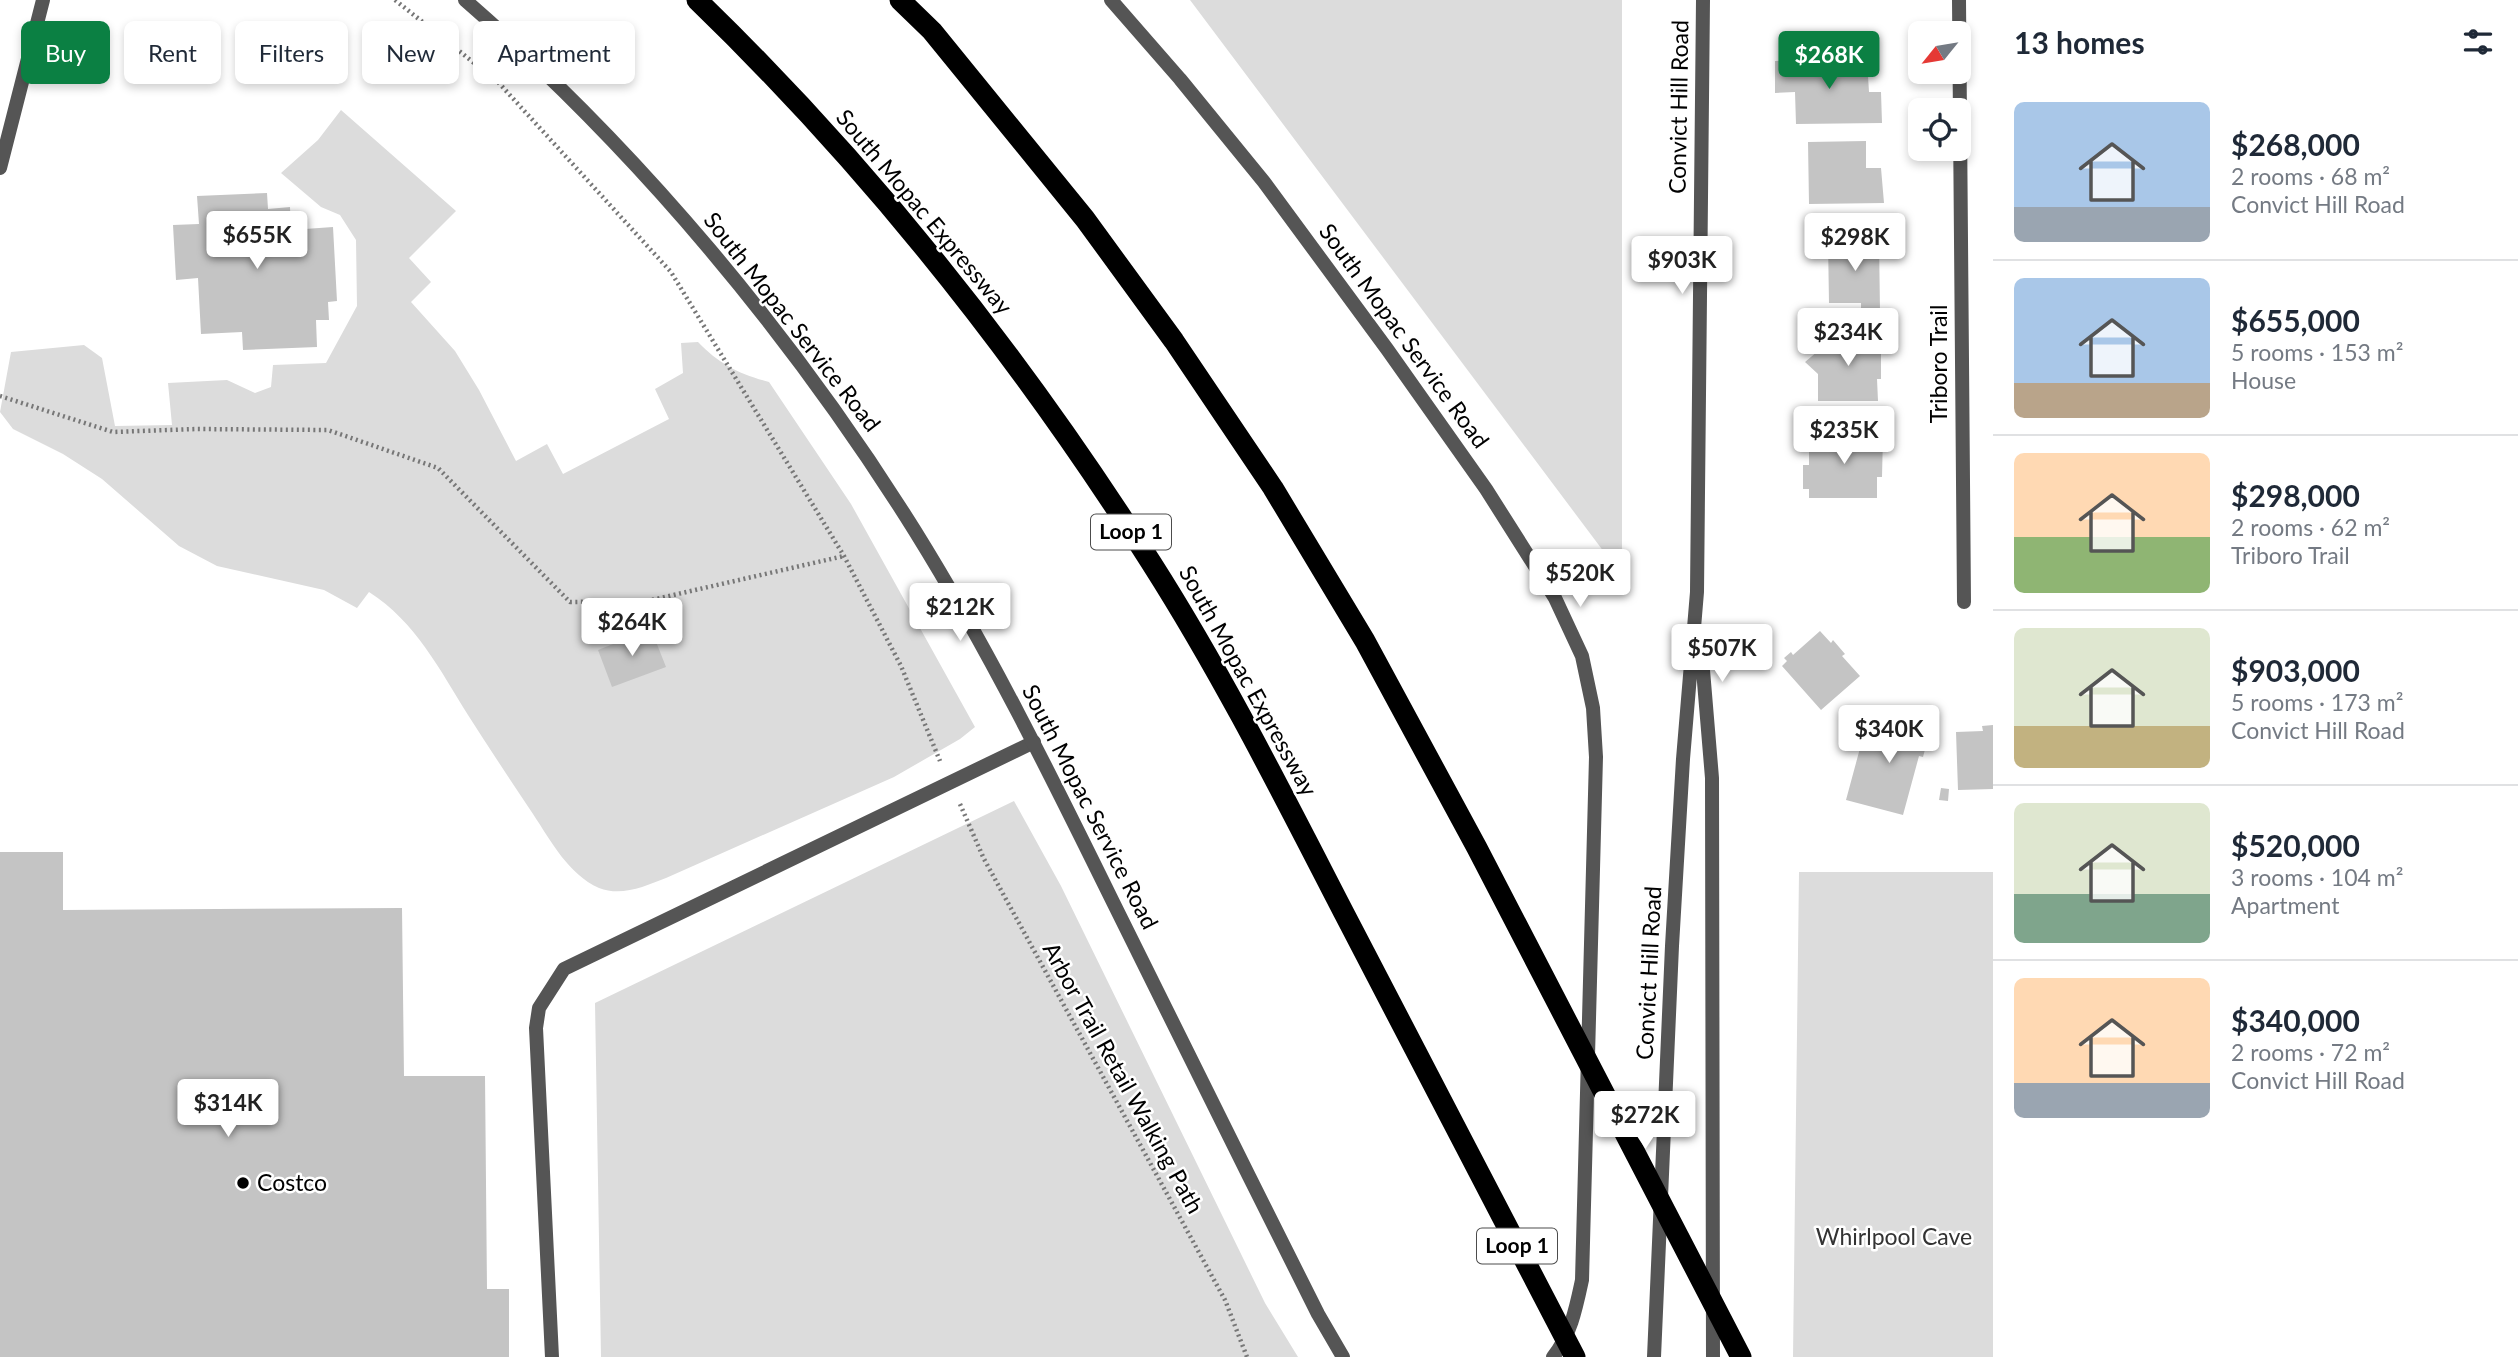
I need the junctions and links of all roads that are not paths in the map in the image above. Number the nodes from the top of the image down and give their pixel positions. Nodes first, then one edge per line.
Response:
1 (43, 0) edge
2 (465, 0) edge
3 (697, 0) edge
4 (900, 0) edge
5 (910, 0) edge
6 (1111, 0) edge
7 (1703, 0) edge
8 (1959, 0) edge
9 (932, 31) junction
10 (0, 168) edge
11 (1697, 592) junction
12 (1964, 602) dead end
13 (1034, 742) junction
14 (552, 1357) edge
15 (1343, 1357) edge
16 (1553, 1357) edge
17 (1575, 1357) edge
18 (1654, 1357) edge
19 (1713, 1357) edge
20 (1741, 1357) edge

1 - 10 street
2 - 13 street, South Mopac Service Road
3 - 17 highway, South Mopac Expressway / Loop 1
4 - 9 highway
5 - 9 highway
6 - 16 street, South Mopac Service Road
7 - 11 street, Convict Hill Road
8 - 12 street, Triboro Trail
9 - 20 highway
11 - 18 street, Convict Hill Road
11 - 19 street, Convict Hill Road
13 - 14 street
13 - 15 street, South Mopac Service Road

